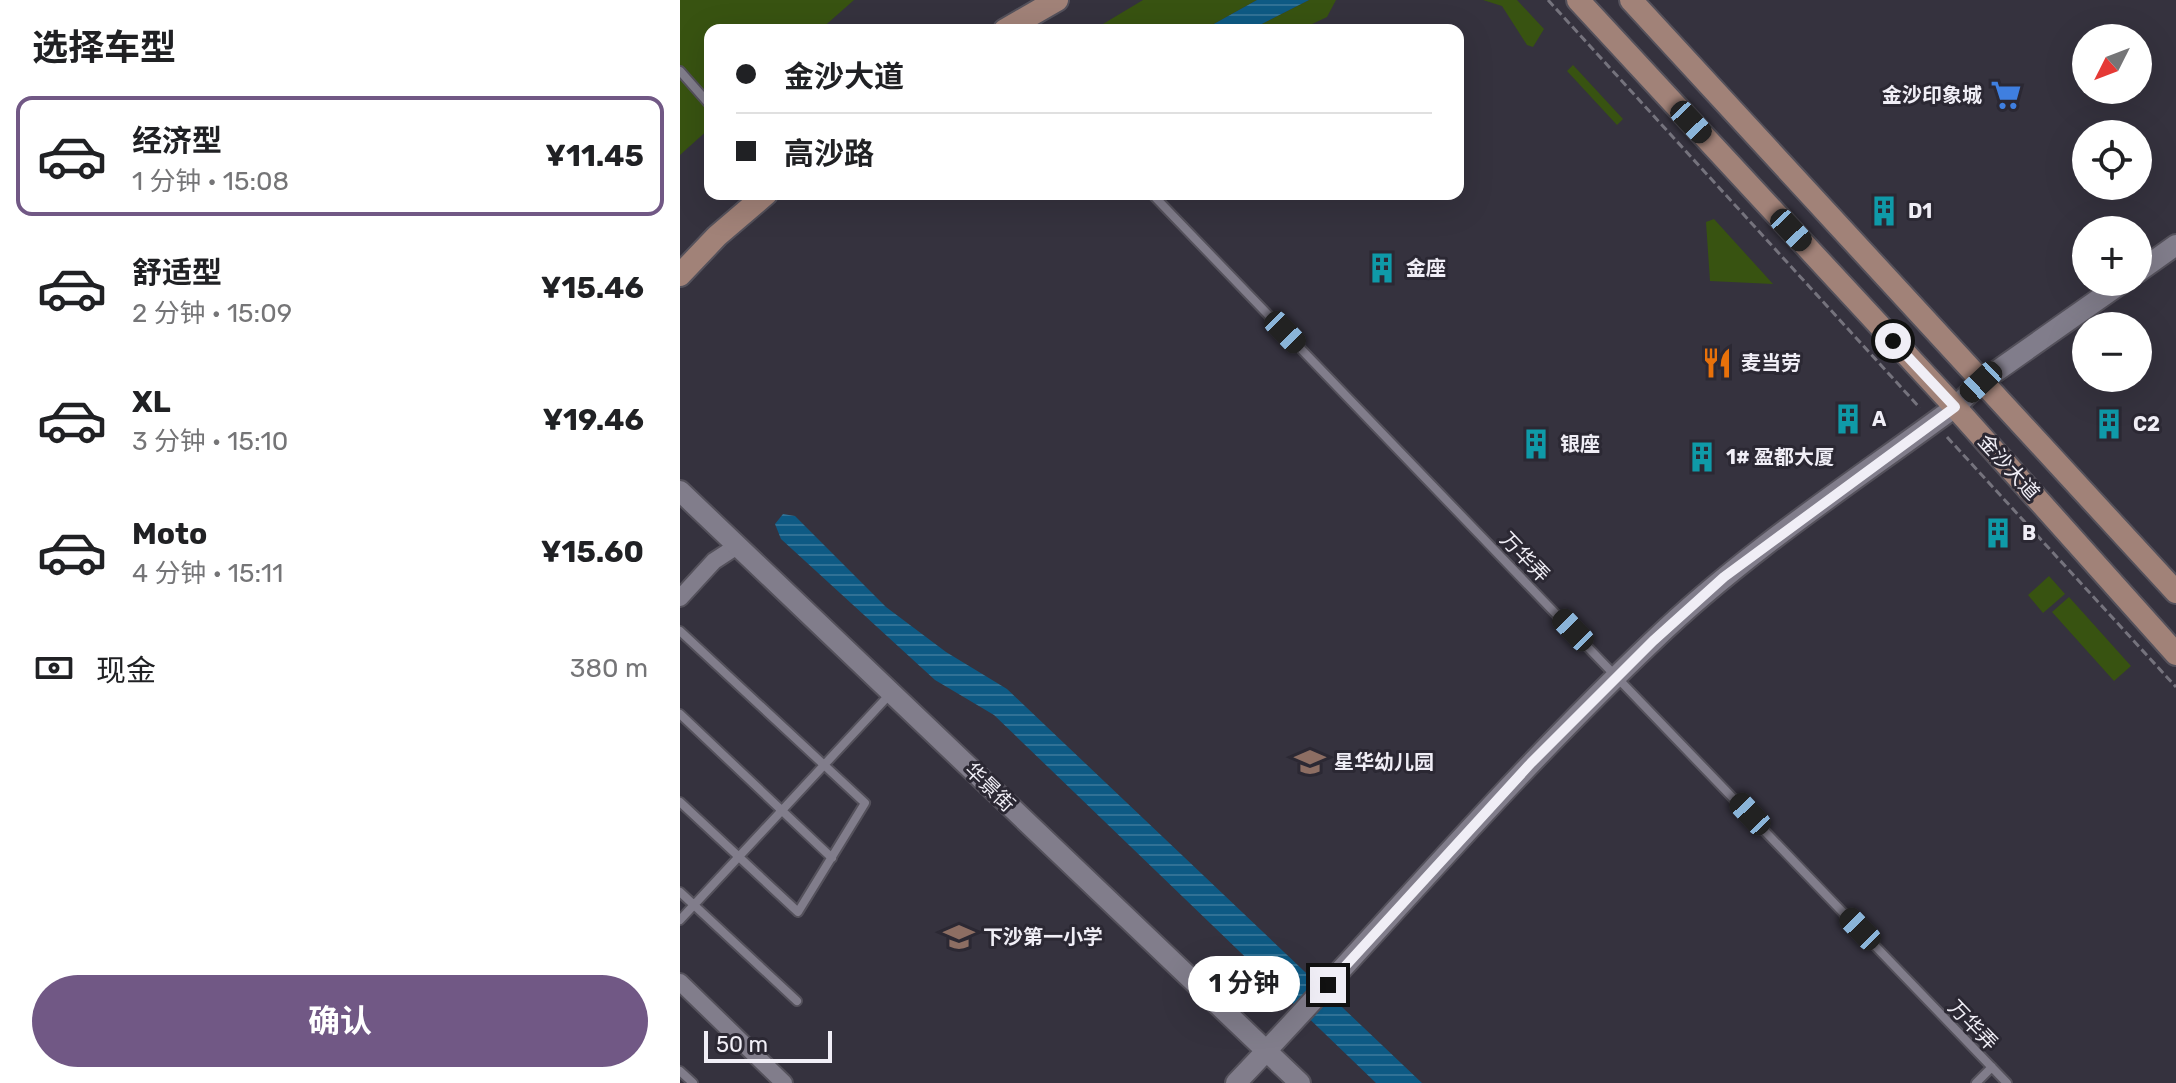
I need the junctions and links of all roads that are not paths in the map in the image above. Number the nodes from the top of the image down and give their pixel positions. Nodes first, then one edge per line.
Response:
1 (1057, 0) edge
2 (1578, 0) edge
3 (1631, 0) edge
4 (1015, 24) edge
5 (680, 71) edge
6 (704, 98) edge
7 (759, 200) edge
8 (1158, 200) edge
9 (2176, 245) edge
10 (2152, 262) edge
11 (680, 275) edge
12 (2103, 296) edge
13 (1981, 382) junction
14 (1955, 407) junction
15 (680, 491) edge
16 (737, 546) junction
17 (2176, 592) edge
18 (680, 598) edge
19 (680, 631) edge
20 (2176, 654) edge
21 (1618, 676) junction
22 (891, 693) junction
23 (680, 714) edge
24 (824, 766) junction
25 (680, 802) edge
26 (782, 810) junction
27 (738, 858) junction
28 (832, 858) junction
29 (680, 892) edge
30 (694, 906) junction
31 (680, 920) edge
32 (680, 982) edge
33 (797, 1001) dead end
34 (1267, 1051) junction
35 (1992, 1067) junction
36 (680, 1071) edge
37 (693, 1083) edge
38 (784, 1083) edge
39 (1236, 1083) edge
40 (1300, 1083) edge
41 (1976, 1083) edge
42 (2007, 1083) edge

1 - 4 main road
2 - 14 main road, 金沙大道
3 - 13 main road, 金沙大道
5 - 6 lane
7 - 11 main road
8 - 21 lane, 万华弄
9 - 10 street
12 - 13 street
13 - 14 street
13 - 17 main road, 金沙大道
14 - 20 main road, 金沙大道
14 - 21 street
15 - 16 street, 华景街
16 - 18 street
16 - 22 street, 华景街
19 - 24 lane
21 - 34 street
21 - 35 lane, 万华弄
22 - 24 lane
22 - 34 street, 华景街
23 - 26 lane
24 - 26 lane
24 - 28 lane
25 - 27 lane
26 - 27 lane
26 - 28 lane
27 - 28 lane
27 - 30 lane
29 - 30 lane
30 - 31 lane
30 - 33 lane
32 - 38 street
34 - 39 street
34 - 40 street, 华景街
35 - 41 lane
35 - 42 lane, 万华弄
36 - 37 lane

